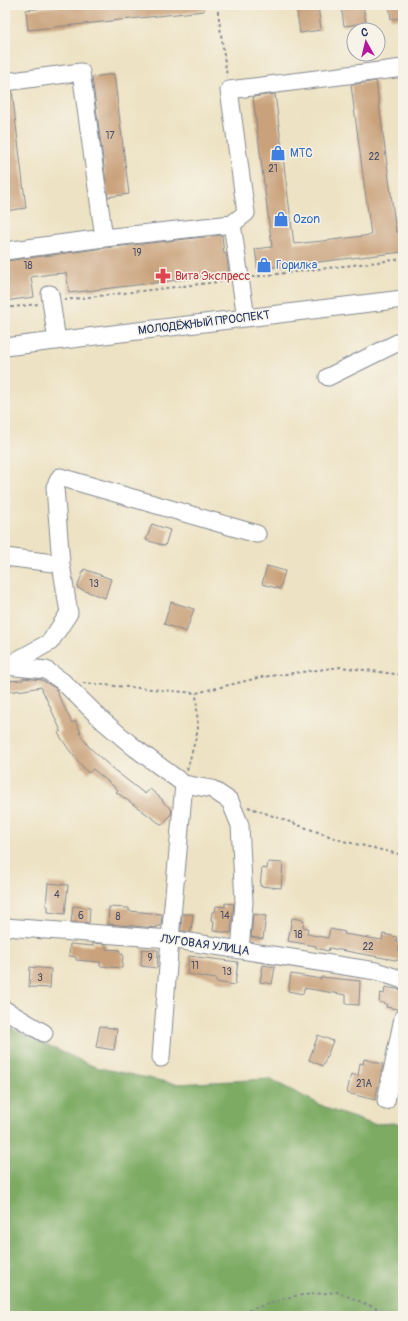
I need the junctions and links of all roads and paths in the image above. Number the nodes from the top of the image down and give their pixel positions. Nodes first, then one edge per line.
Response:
1 (217, 5) edge
2 (403, 68) edge
3 (5, 82) edge
4 (229, 90) junction
5 (232, 224) junction
6 (104, 238) junction
7 (5, 251) edge
8 (403, 259) edge
9 (240, 279) junction
10 (51, 298) junction
11 (403, 299) edge
12 (5, 308) edge
13 (246, 318) junction
14 (403, 340) edge
15 (57, 341) junction
16 (5, 347) edge
17 (328, 377) dead end
18 (257, 534) dead end
19 (5, 557) edge
20 (61, 564) junction
21 (6, 666) edge
22 (403, 675) edge
23 (62, 681) junction
24 (196, 693) junction
25 (184, 784) junction
26 (230, 801) junction
27 (403, 855) edge
28 (5, 927) edge
29 (170, 939) junction
30 (240, 950) junction
31 (403, 980) edge
32 (5, 1010) edge
33 (403, 1018) edge
34 (44, 1033) dead end
35 (161, 1058) dead end
36 (386, 1101) dead end
37 (231, 1316) edge
38 (395, 1316) edge

1 - 4 path
2 - 4 street
3 - 6 street
4 - 5 street
5 - 6 street
5 - 9 street
6 - 7 street
8 - 9 path
9 - 10 path
9 - 13 street
10 - 12 path
10 - 15 street
11 - 13 street, МОЛОДЁЖНЫЙ ПРОСПЕКТ
13 - 15 street, МОЛОДЁЖНЫЙ ПРОСПЕКТ
14 - 17 street
15 - 16 street, МОЛОДЁЖНЫЙ ПРОСПЕКТ
18 - 20 street
19 - 20 street
20 - 21 street
21 - 23 street
22 - 24 path
23 - 24 path
23 - 25 street
24 - 25 path
25 - 26 street
25 - 29 street
26 - 27 path
26 - 30 street
28 - 29 street, ЛУГОВАЯ УЛИЦА
29 - 30 street, ЛУГОВАЯ УЛИЦА
29 - 35 street
30 - 31 street, ЛУГОВАЯ УЛИЦА
32 - 34 street
33 - 36 street
37 - 38 path

